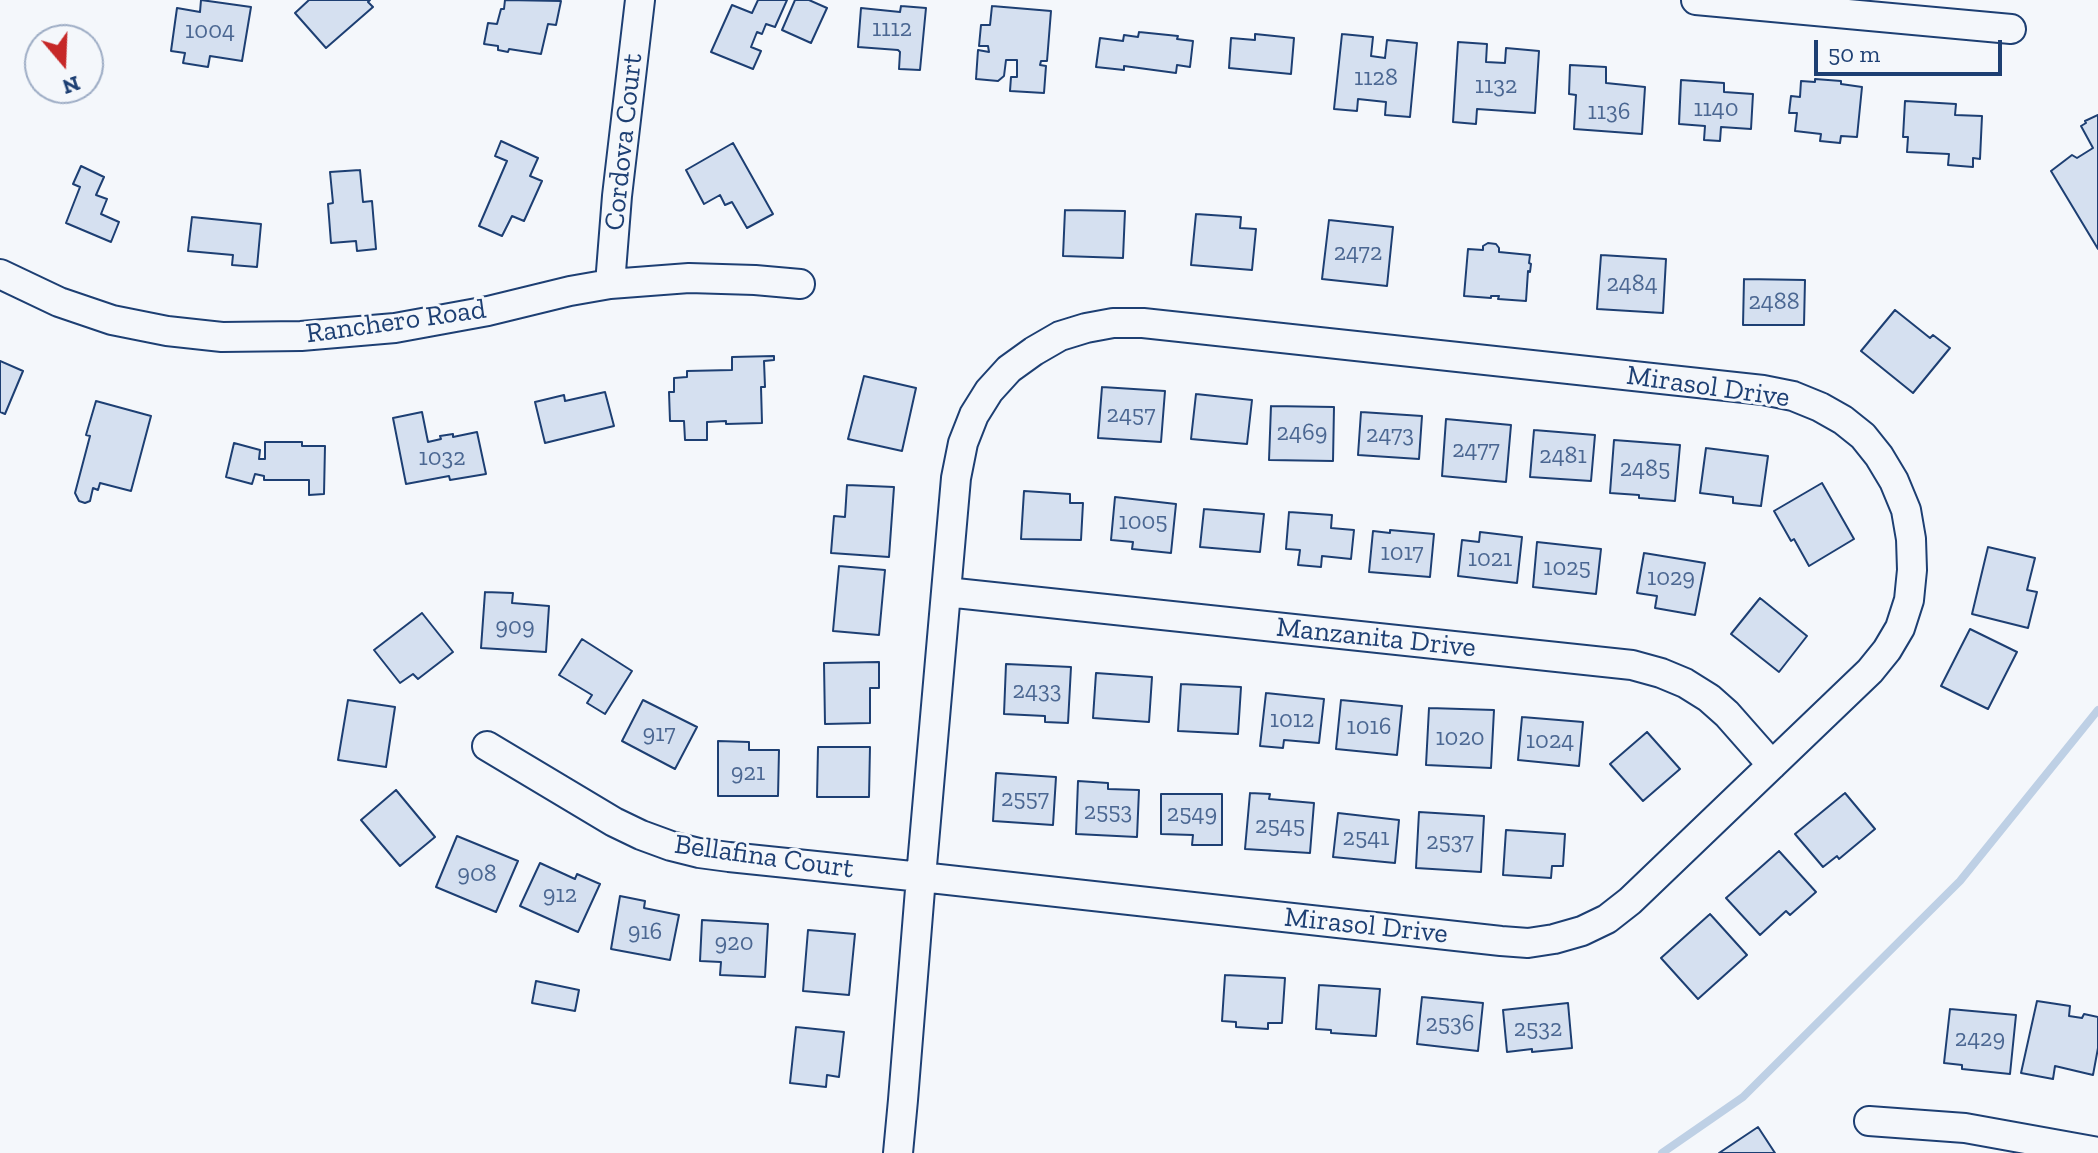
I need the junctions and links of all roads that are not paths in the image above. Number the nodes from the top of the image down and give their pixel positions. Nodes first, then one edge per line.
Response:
1 (640, 0) edge
2 (1696, 0) edge
3 (2011, 29) dead end
4 (0, 274) edge
5 (610, 284) junction
6 (800, 284) dead end
7 (946, 592) junction
8 (487, 746) dead end
9 (1772, 765) junction
10 (921, 877) junction
11 (1869, 1121) dead end
12 (2098, 1152) edge
13 (898, 1153) edge

1 - 5 street, Cordova Court
2 - 3 street
4 - 5 street, Ranchero Road
5 - 6 street, Ranchero Road
7 - 9 street, Manzanita Drive
7 - 9 street, Mirasol Drive
7 - 10 street, Mirasol Drive
8 - 10 street, Bellafina Court
9 - 10 street, Mirasol Drive
10 - 13 street, Mirasol Drive
11 - 12 street

